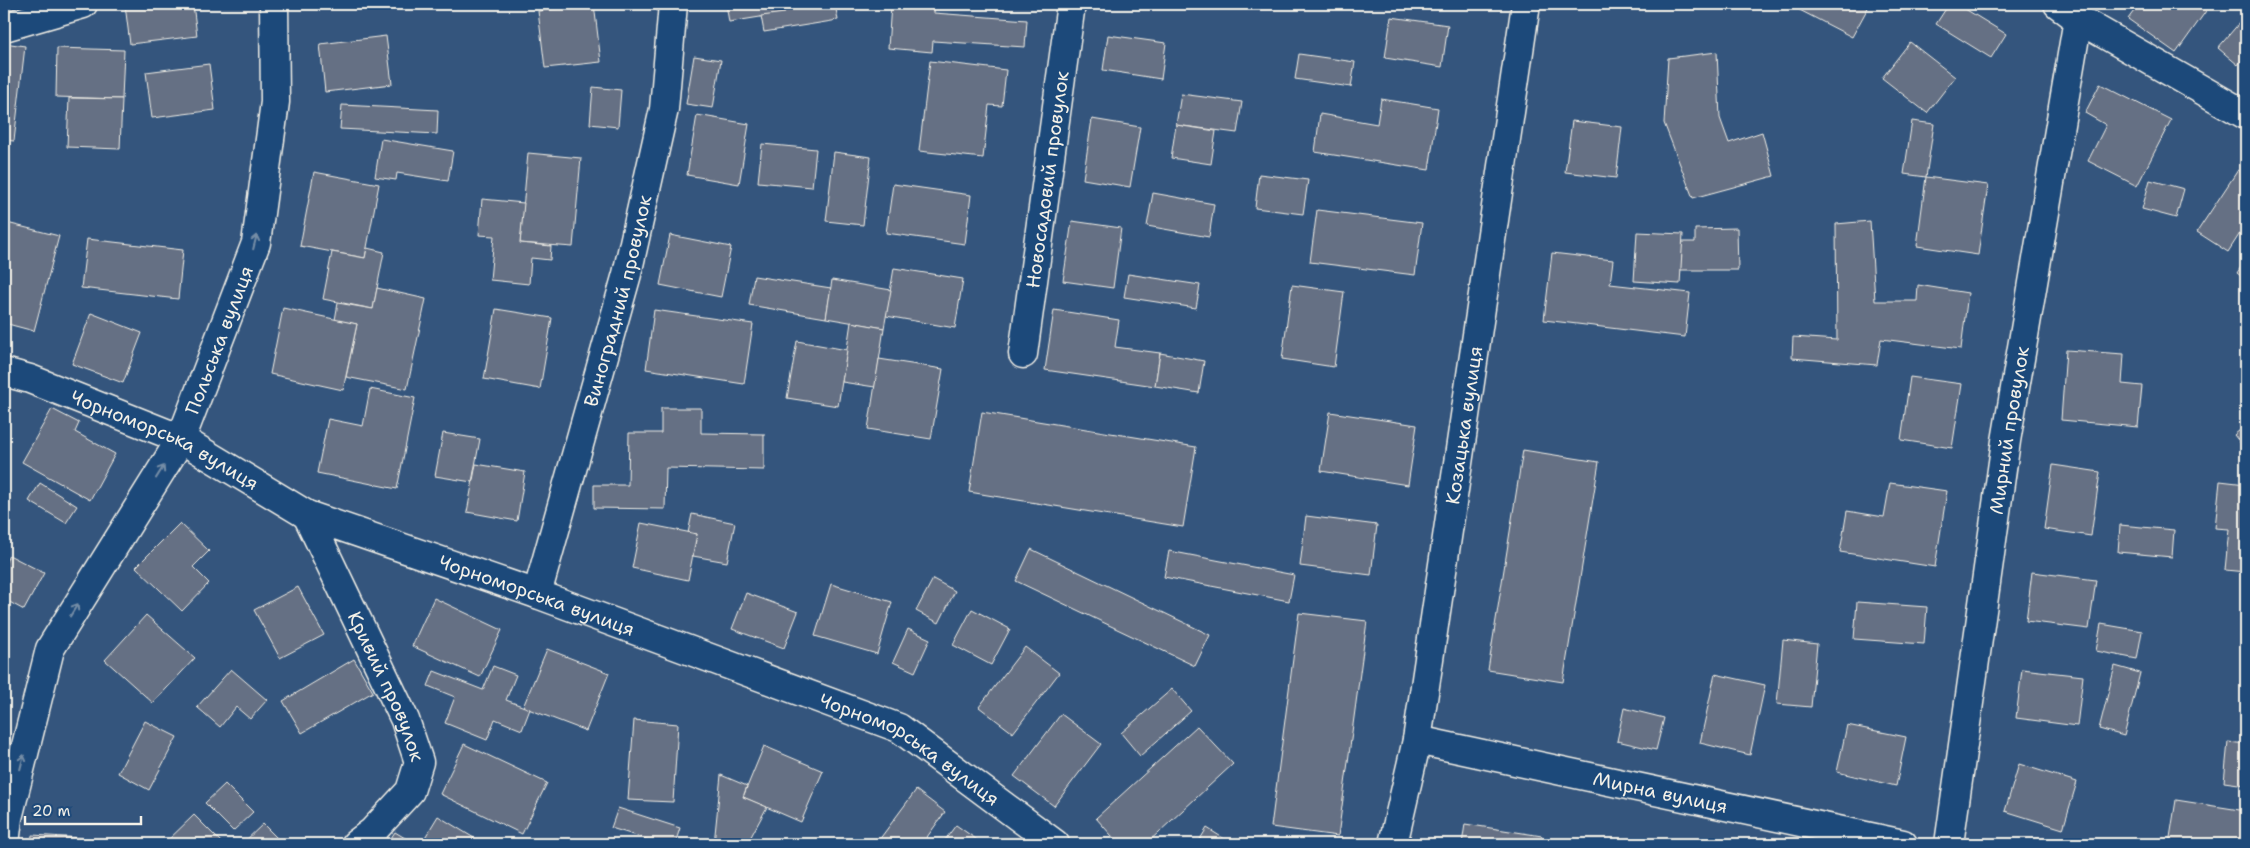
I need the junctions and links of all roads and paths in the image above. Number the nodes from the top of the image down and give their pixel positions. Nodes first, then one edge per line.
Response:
1 (83, 4) edge
2 (274, 4) edge
3 (673, 4) edge
4 (1071, 4) edge
5 (1526, 4) edge
6 (2068, 11) edge
7 (4, 27) edge
8 (2246, 115) edge
9 (1023, 354) dead end
10 (4, 372) edge
11 (181, 439) junction
12 (307, 514) junction
13 (537, 594) junction
14 (1416, 740) junction
15 (5, 844) edge
16 (356, 844) edge
17 (1055, 844) edge
18 (1393, 844) edge
19 (1903, 844) edge
20 (1949, 844) edge

1 - 7 street
11 -> 2 street, Польська вулиця
3 - 13 street, Виноградний провулок
4 - 9 street, Новосадовий провулок
5 - 14 street, Козацька вулиця
6 - 8 street
6 - 20 street, Мирний провулок
10 - 11 street, Чорноморська вулиця
11 - 12 street, Чорноморська вулиця
15 -> 11 street, Польська вулиця
12 - 13 street, Чорноморська вулиця
12 - 16 street, Кривий провулок
13 - 17 street, Чорноморська вулиця
14 - 18 street, Козацька вулиця
14 - 19 street, Мирна вулиця

